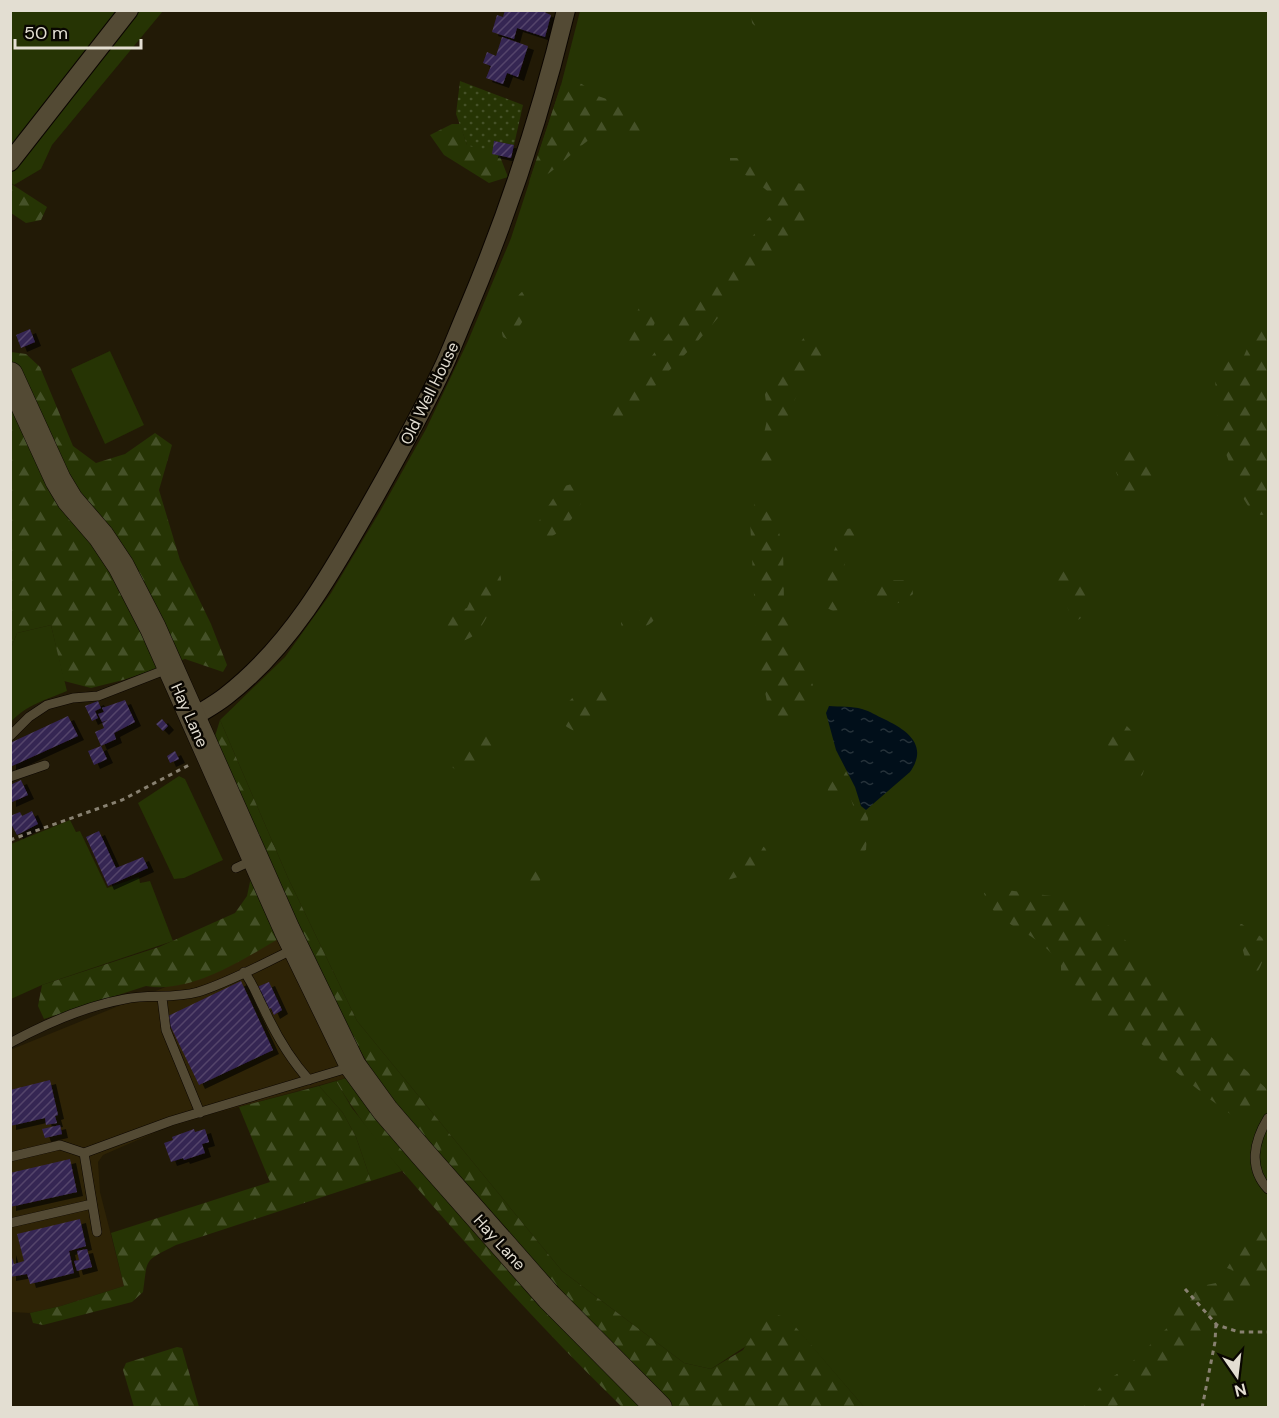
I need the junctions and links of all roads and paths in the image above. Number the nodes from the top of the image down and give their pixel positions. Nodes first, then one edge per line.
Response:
1 (129, 10) edge
2 (566, 10) edge
3 (10, 162) edge
4 (10, 375) edge
5 (170, 668) junction
6 (192, 718) junction
7 (10, 736) edge
8 (208, 754) junction
9 (45, 765) dead end
10 (10, 777) edge
11 (10, 840) edge
12 (296, 948) junction
13 (244, 972) junction
14 (162, 998) junction
15 (10, 1043) edge
16 (353, 1066) junction
17 (309, 1080) junction
18 (200, 1113) junction
19 (1269, 1118) edge
20 (84, 1153) junction
21 (10, 1157) edge
22 (1269, 1189) edge
23 (92, 1204) junction
24 (10, 1223) edge
25 (97, 1232) dead end
26 (1185, 1289) dead end
27 (1215, 1323) junction
28 (1269, 1332) edge
29 (658, 1407) edge
30 (1202, 1407) edge

1 - 3 street
2 - 6 street, Old Well House
4 - 5 street, Hay Lane
5 - 6 street, Hay Lane
5 - 7 lane
6 - 8 street, Hay Lane
8 - 11 path
8 - 12 street, Hay Lane
9 - 10 lane
12 - 13 lane
12 - 16 street, Hay Lane
13 - 14 lane
13 - 17 lane
14 - 15 lane
14 - 18 lane
16 - 17 lane
16 - 29 street, Hay Lane
17 - 18 lane
18 - 20 lane
19 - 22 lane
20 - 21 lane
20 - 23 lane
23 - 24 lane
23 - 25 lane
26 - 27 path
27 - 28 path
27 - 30 path

